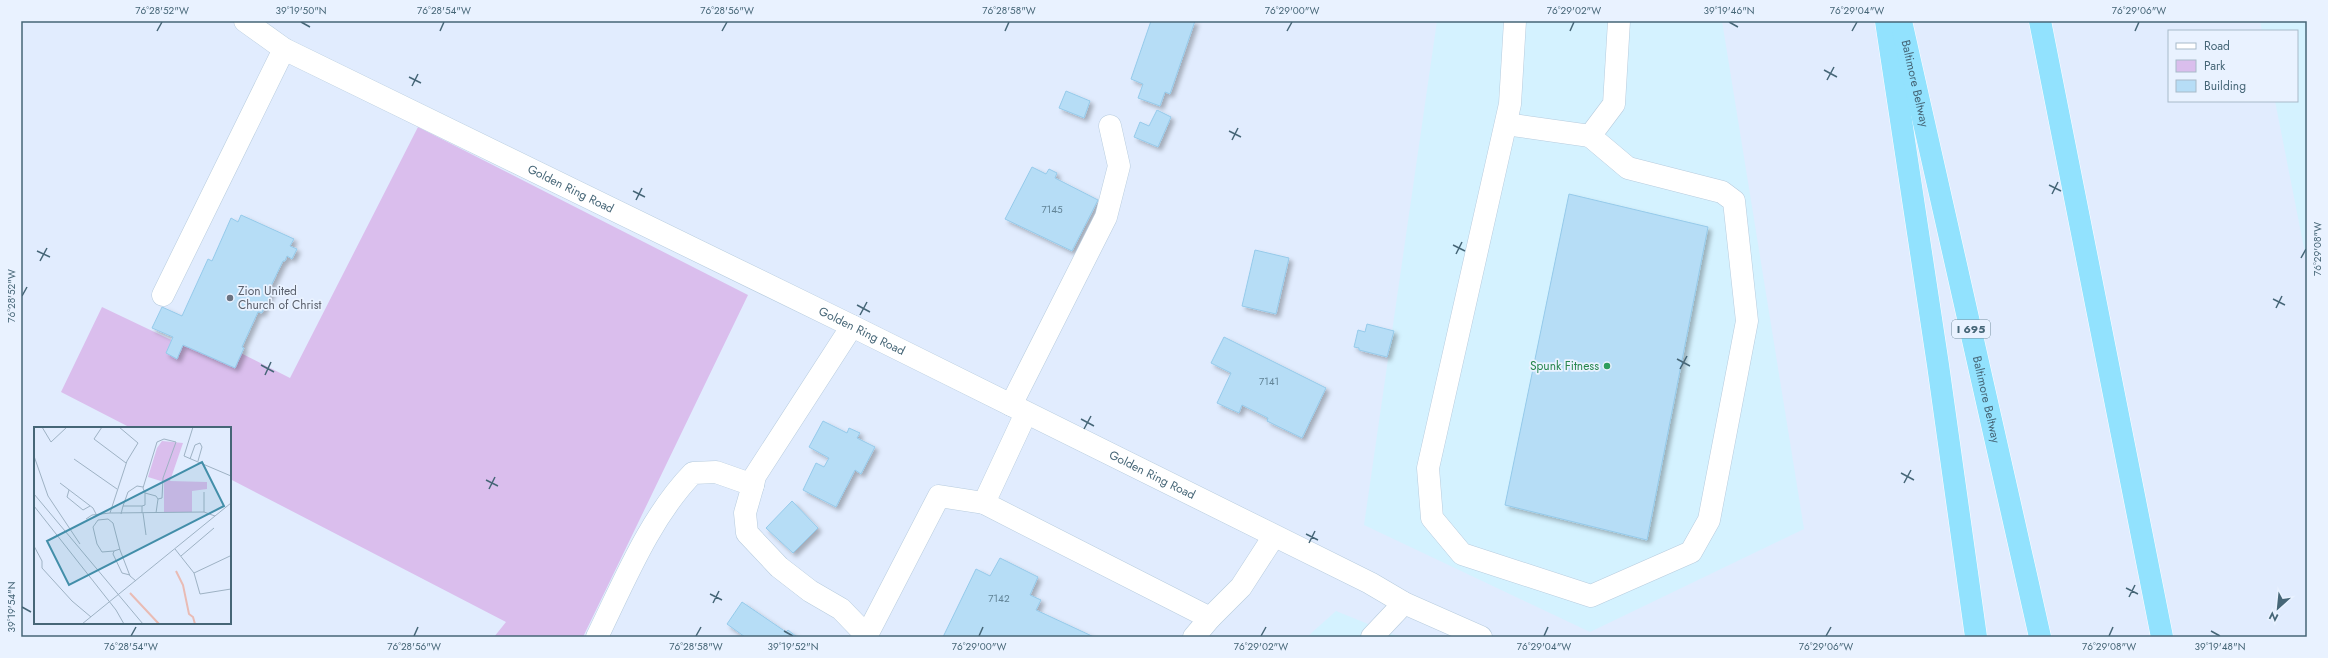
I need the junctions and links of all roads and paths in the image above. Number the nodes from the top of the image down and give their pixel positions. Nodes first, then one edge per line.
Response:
1 (245, 21) edge
2 (1515, 21) edge
3 (1619, 21) edge
4 (1886, 21) edge
5 (1901, 21) edge
6 (2040, 21) edge
7 (284, 49) junction
8 (1506, 124) junction
9 (1110, 126) dead end
10 (1590, 136) junction
11 (163, 295) dead end
12 (852, 326) junction
13 (1019, 409) junction
14 (753, 485) junction
15 (984, 503) junction
16 (1274, 536) junction
17 (1404, 602) junction
18 (1210, 618) junction
19 (868, 636) edge
20 (597, 637) edge
21 (1194, 637) edge
22 (1372, 637) edge
23 (1481, 637) edge
24 (1976, 637) edge
25 (2040, 637) edge
26 (2162, 637) edge

1 - 7 street, Golden Ring Road
2 - 8 street
3 - 10 street
4 - 24 highway
5 - 25 highway, Baltimore Beltway / I 695
6 - 26 highway
7 - 11 street
7 - 12 street, Golden Ring Road
8 - 10 street
8 - 10 street
9 - 13 street
12 - 13 street, Golden Ring Road
12 - 14 street
13 - 15 street
13 - 16 street, Golden Ring Road
14 - 19 street
14 - 20 street
15 - 18 street
15 - 19 street
16 - 17 street, Golden Ring Road
16 - 18 street
17 - 22 street
17 - 23 street, Golden Ring Road
18 - 21 street

